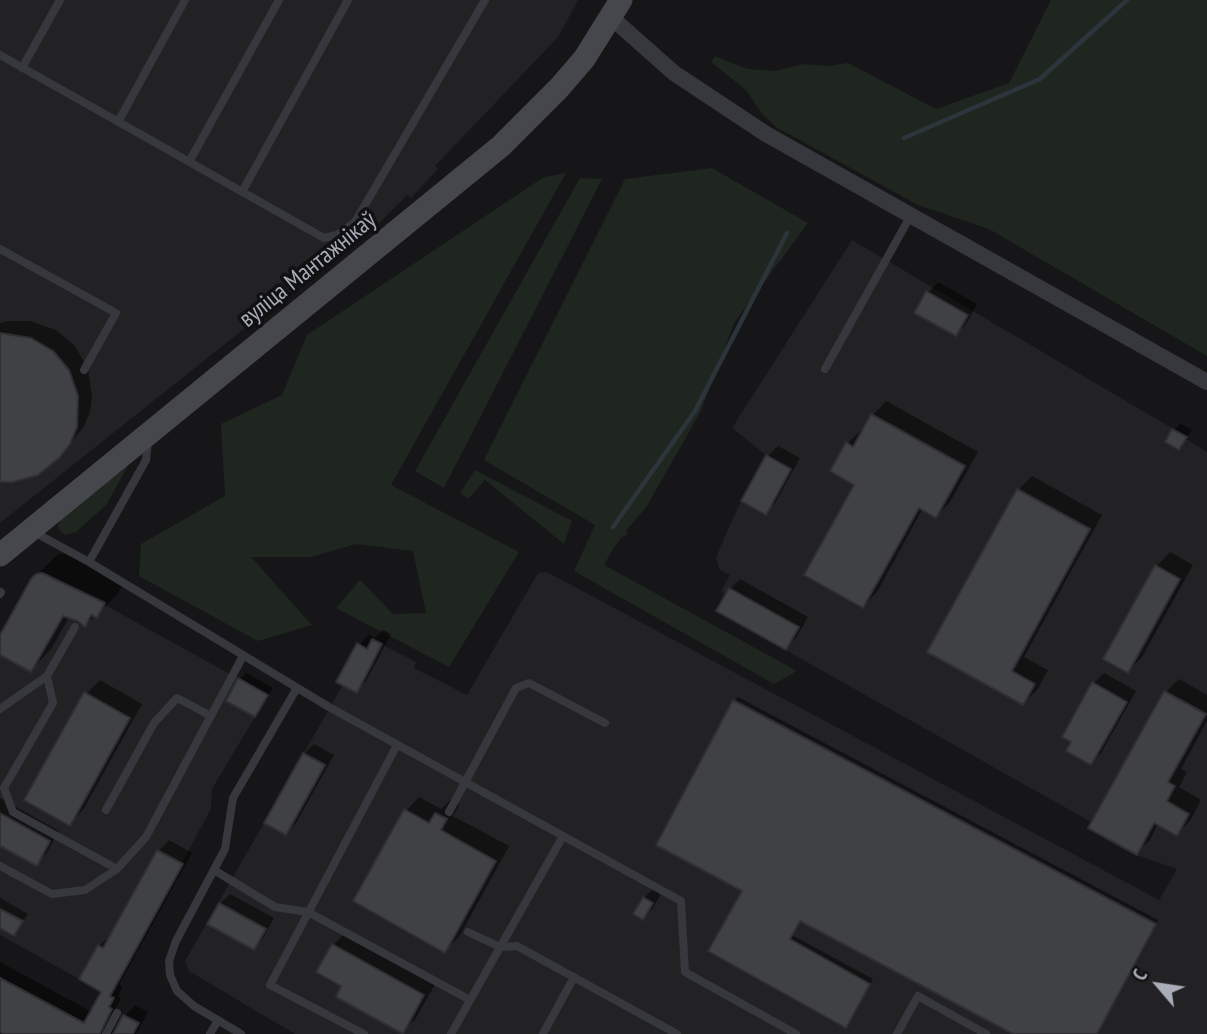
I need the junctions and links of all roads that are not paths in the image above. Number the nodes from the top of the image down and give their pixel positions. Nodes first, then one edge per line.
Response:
1 (185, 0) edge
2 (279, 0) edge
3 (348, 0) edge
4 (485, 0) edge
5 (57, 1) edge
6 (616, 9) edge
7 (0, 55) edge
8 (22, 68) junction
9 (118, 122) junction
10 (189, 162) junction
11 (242, 192) junction
12 (911, 215) junction
13 (0, 249) edge
14 (825, 369) dead end
15 (84, 370) dead end
16 (1207, 382) edge
17 (148, 436) junction
18 (30, 530) junction
19 (0, 555) edge
20 (89, 562) junction
21 (75, 626) dead end
22 (243, 656) junction
23 (47, 676) junction
24 (297, 688) junction
25 (0, 709) edge
26 (211, 716) junction
27 (605, 723) dead end
28 (397, 745) junction
29 (464, 782) junction
30 (2, 787) edge
31 (106, 810) dead end
32 (449, 811) dead end
33 (563, 836) junction
34 (0, 866) edge
35 (117, 869) junction
36 (214, 870) junction
37 (309, 912) junction
38 (468, 932) dead end
39 (500, 947) junction
40 (574, 977) junction
41 (470, 1000) junction
42 (117, 1013) dead end
43 (218, 1020) junction
44 (106, 1034) edge
45 (210, 1034) edge
46 (241, 1034) edge
47 (364, 1034) edge
48 (451, 1034) edge
49 (543, 1034) edge
50 (677, 1034) edge
51 (796, 1034) edge
52 (897, 1034) edge
53 (986, 1034) edge

1 - 9 lane
2 - 10 lane
3 - 11 lane
4 - 11 lane
5 - 8 lane
6 - 12 street
6 - 17 street, вуліца Мантажнікаў
7 - 8 lane
8 - 9 lane
9 - 10 lane
10 - 11 lane
12 - 14 lane
12 - 16 street
13 - 15 lane
17 - 18 street, вуліца Мантажнікаў
17 - 20 lane
18 - 19 street, вуліца Мантажнікаў
18 - 20 lane
20 - 22 lane
21 - 23 lane
22 - 24 lane
22 - 26 lane
23 - 25 lane
23 - 30 lane
24 - 28 lane
24 - 36 lane
26 - 31 lane
26 - 35 lane
27 - 29 lane
28 - 29 lane
28 - 37 lane
29 - 32 lane
29 - 33 lane
30 - 35 lane
33 - 39 lane
33 - 51 lane
34 - 35 lane
36 - 37 lane
36 - 43 lane
37 - 41 lane
37 - 47 lane
38 - 39 lane
39 - 40 lane
39 - 41 lane
40 - 49 lane
40 - 50 lane
41 - 48 lane
42 - 44 lane
43 - 45 lane
43 - 46 lane
52 - 53 lane

